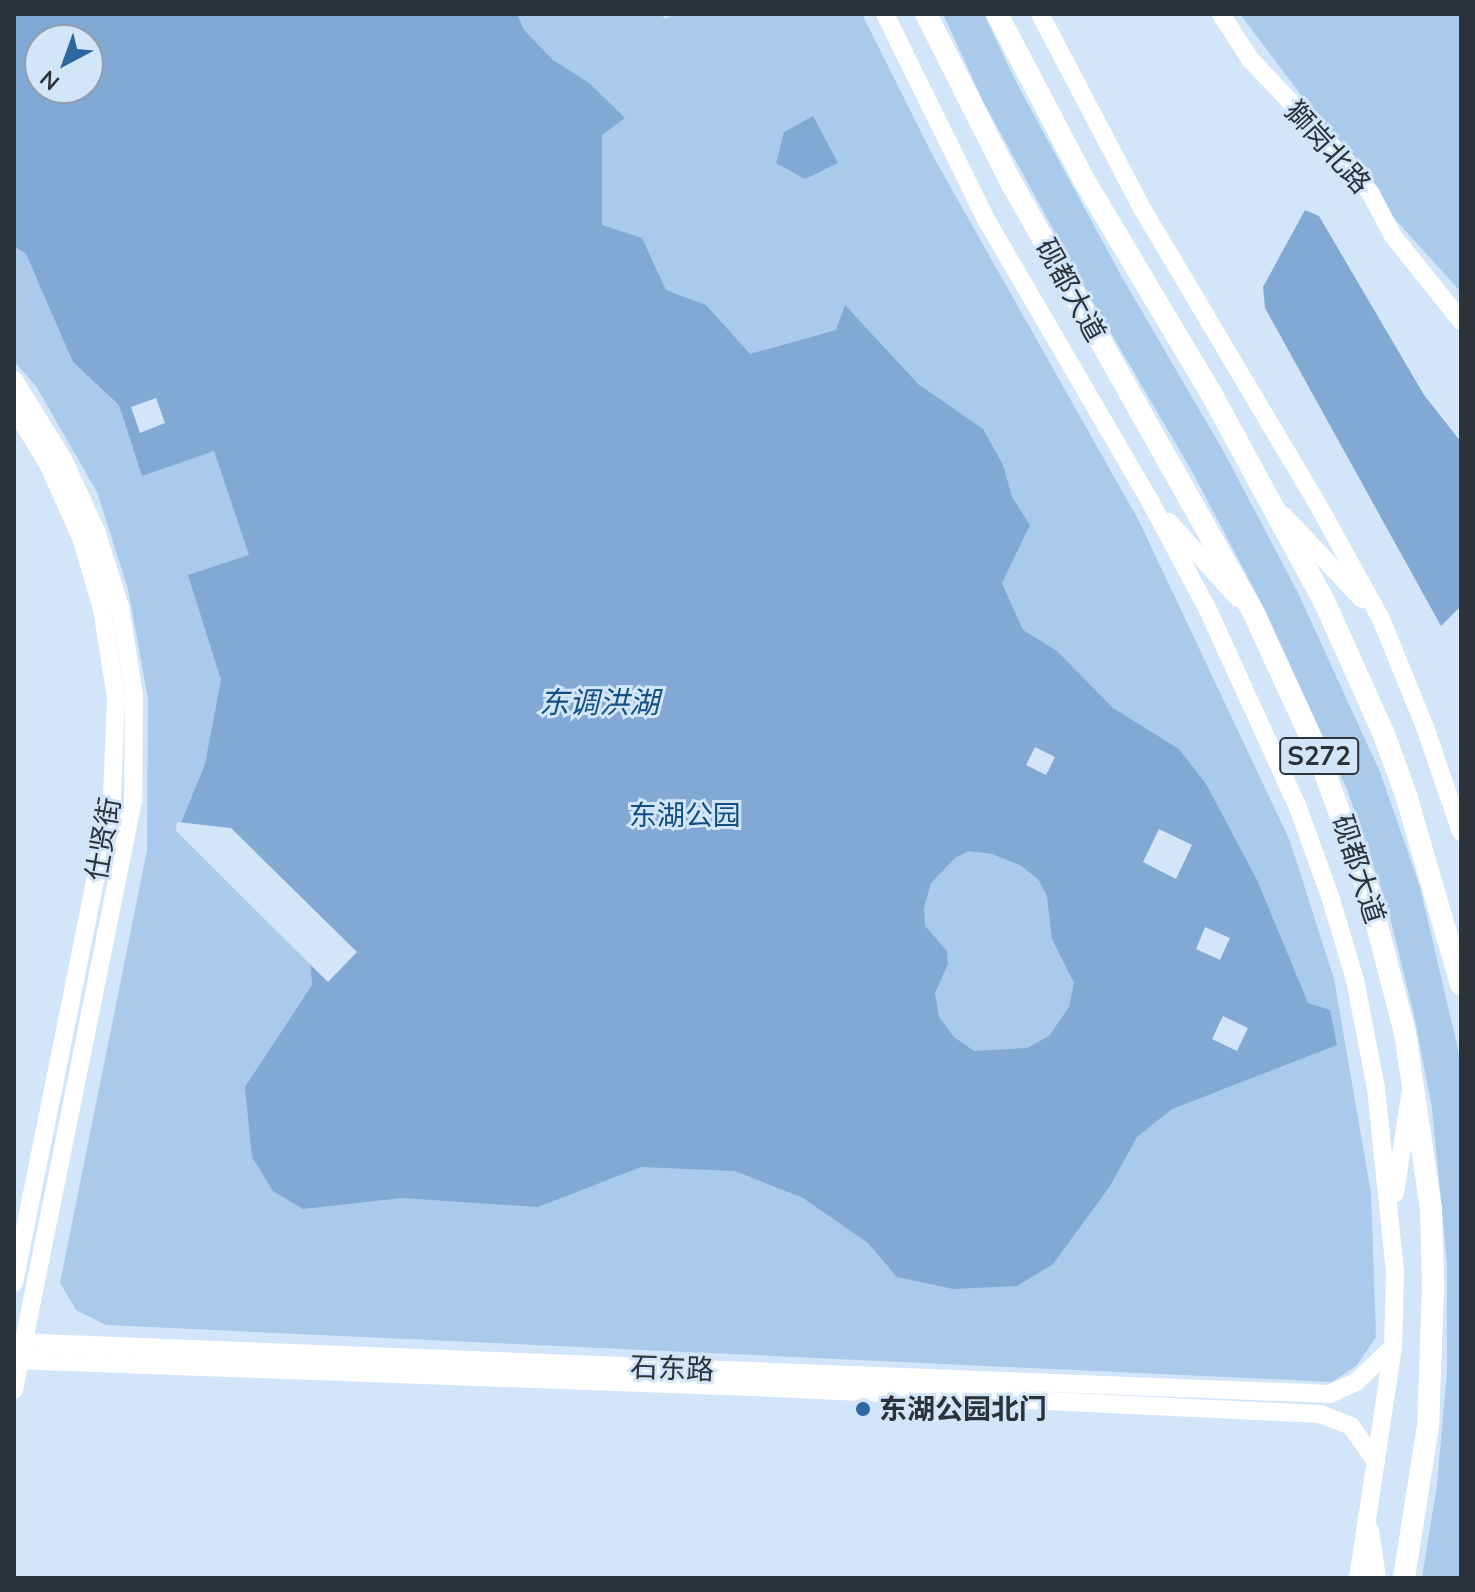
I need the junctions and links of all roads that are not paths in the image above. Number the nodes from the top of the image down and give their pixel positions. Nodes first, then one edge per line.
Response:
1 (885, 14) edge
2 (926, 14) edge
3 (997, 14) edge
4 (1040, 14) edge
5 (1221, 14) edge
6 (1461, 321) edge
7 (14, 380) edge
8 (14, 408) edge
9 (1151, 503) junction
10 (1275, 506) junction
11 (1255, 616) junction
12 (1381, 619) junction
13 (1461, 832) edge
14 (1461, 984) edge
15 (1413, 1077) junction
16 (1392, 1214) junction
17 (14, 1282) edge
18 (1393, 1347) junction
19 (18, 1351) edge
20 (14, 1390) edge
21 (1376, 1462) junction
22 (1368, 1531) junction
23 (1358, 1578) edge
24 (1375, 1578) edge
25 (1404, 1578) edge

1 - 9 street
2 - 11 main road, 砚都大道 / S272
3 - 10 main road, S272
4 - 12 street
5 - 6 street, 獅岗北路
7 - 19 street
8 - 17 street, 仕贤街
9 - 11 street
9 - 16 street
10 - 12 street
10 - 14 main road, S272
11 - 15 main road, 砚都大道 / S272
12 - 13 street
15 - 16 street
15 - 25 main road, 砚都大道 / S272
16 - 18 street
18 - 19 street, 石东路
18 - 21 street
19 - 20 street
19 - 21 street, 石东路
21 - 22 street
22 - 23 street
22 - 24 main road

